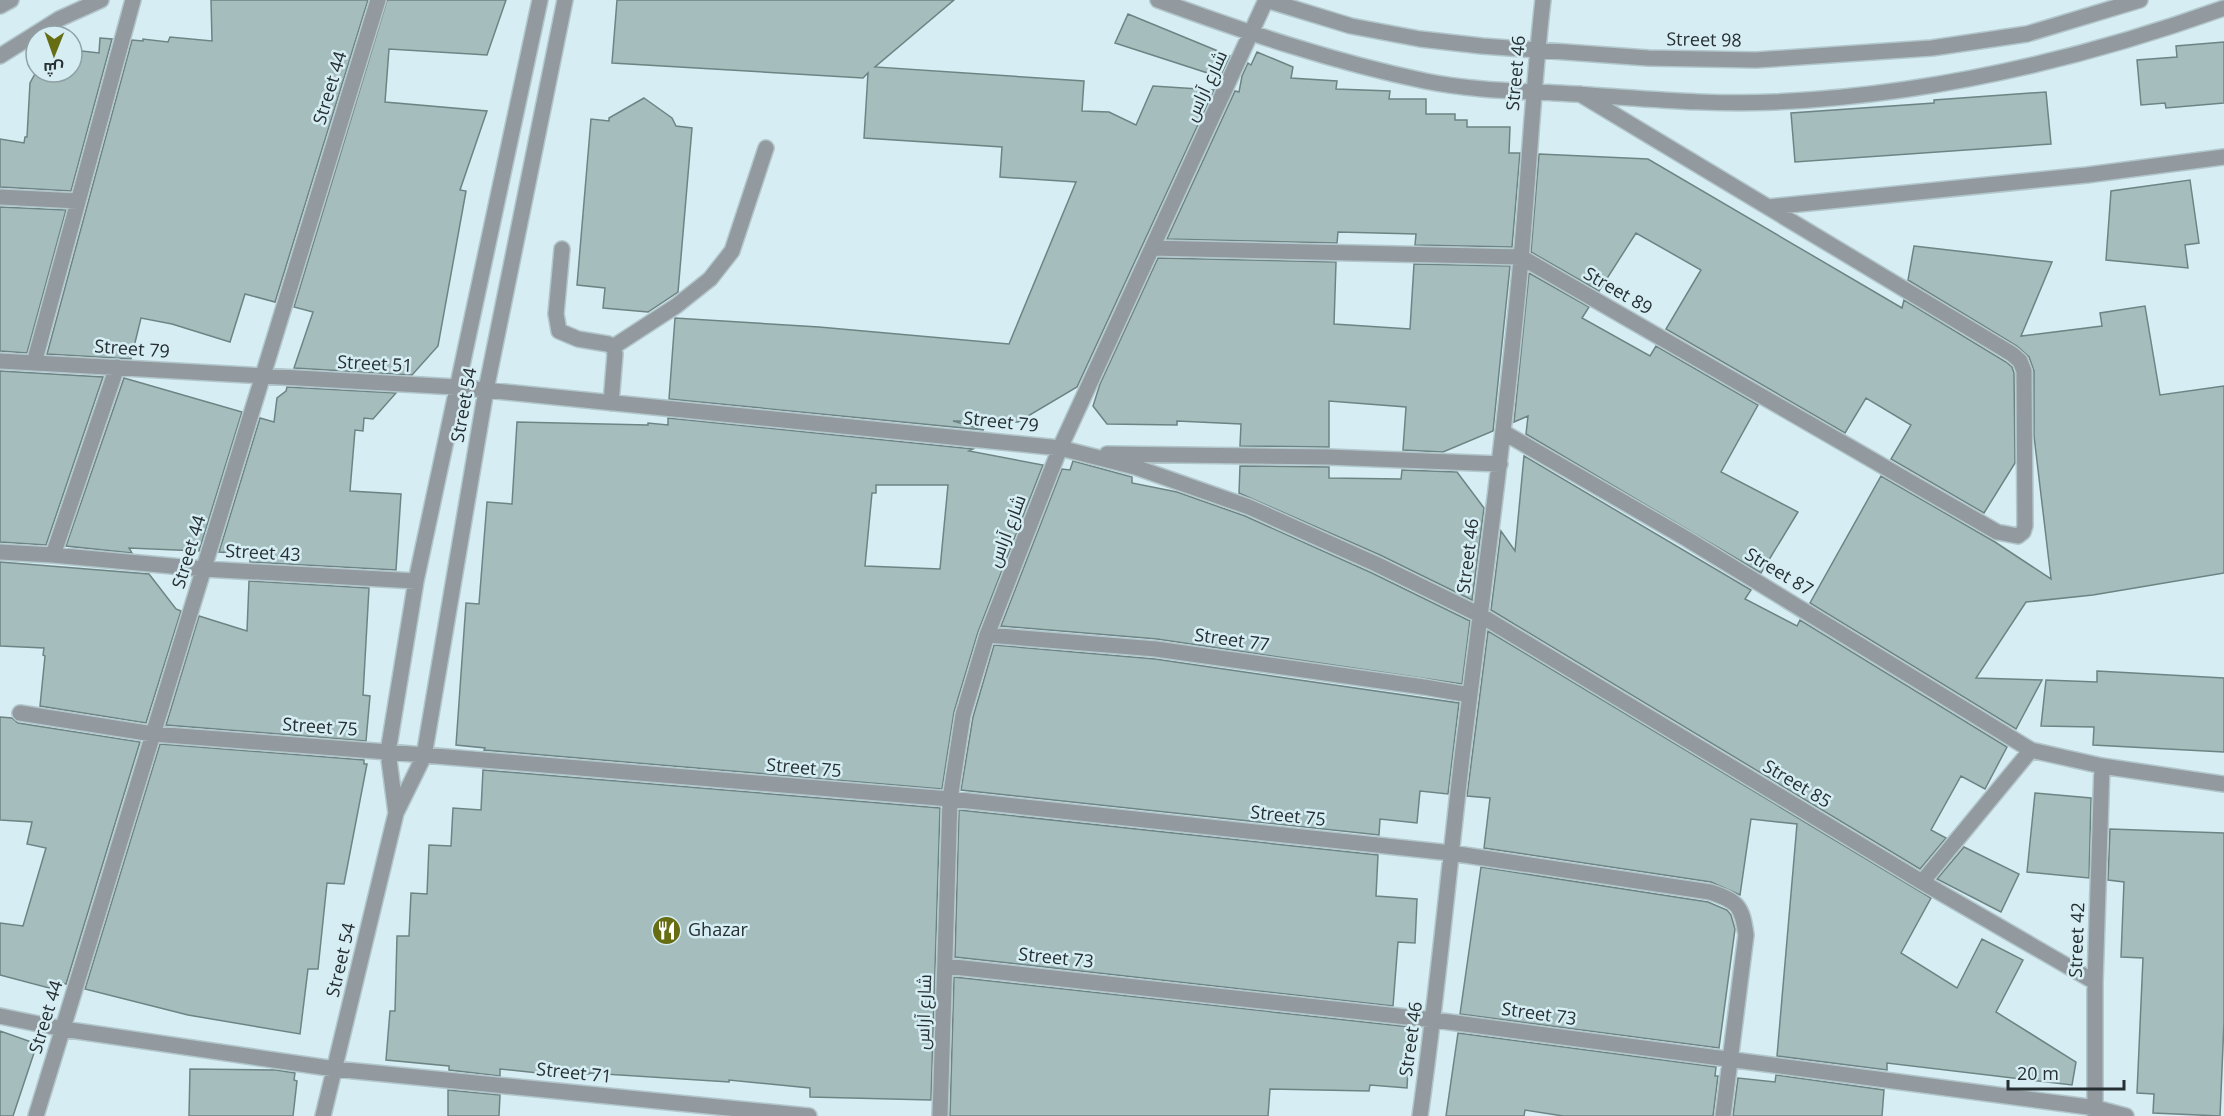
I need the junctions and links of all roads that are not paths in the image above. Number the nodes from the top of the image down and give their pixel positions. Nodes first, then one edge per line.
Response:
1 (11, 0) edge
2 (101, 0) edge
3 (133, 0) edge
4 (378, 0) edge
5 (565, 0) edge
6 (1158, 0) edge
7 (1266, 0) edge
8 (1543, 0) edge
9 (2140, 0) edge
10 (537, 1) edge
11 (0, 6) edge
12 (2224, 8) edge
13 (1252, 34) junction
14 (1537, 50) junction
15 (0, 56) edge
16 (1534, 92) junction
17 (1580, 94) junction
18 (766, 148) dead end
19 (2224, 157) edge
20 (0, 197) edge
21 (78, 201) junction
22 (1769, 207) junction
23 (1152, 248) junction
24 (562, 249) dead end
25 (1521, 257) junction
26 (613, 347) junction
27 (0, 362) edge
28 (34, 363) junction
29 (117, 367) junction
30 (262, 378) junction
31 (456, 387) junction
32 (486, 390) junction
33 (611, 403) junction
34 (1503, 432) junction
35 (1060, 448) junction
36 (1087, 454) junction
37 (1500, 464) junction
38 (0, 552) edge
39 (53, 555) junction
40 (204, 569) junction
41 (416, 581) junction
42 (1480, 615) junction
43 (987, 635) junction
44 (1470, 695) junction
45 (21, 714) dead end
46 (153, 734) junction
47 (2031, 750) junction
48 (388, 752) junction
49 (424, 756) junction
50 (2102, 766) junction
51 (2224, 784) edge
52 (950, 799) junction
53 (396, 813) junction
54 (1451, 853) junction
55 (1922, 882) junction
56 (945, 966) junction
57 (2095, 982) junction
58 (0, 1016) edge
59 (1434, 1020) junction
60 (63, 1029) junction
61 (1730, 1059) junction
62 (335, 1069) junction
63 (2095, 1112) edge
64 (36, 1116) edge
65 (323, 1116) edge
66 (809, 1116) edge
67 (940, 1116) edge
68 (1420, 1116) edge
69 (1723, 1116) edge
70 (2126, 1116) edge

1 - 11 street
2 - 15 street
3 - 21 street
4 - 30 street, Street 44
5 - 32 street, Street 54
6 - 13 street
7 - 13 street, شارع آراس
7 - 14 street, Street 98
8 - 14 street, Street 46
9 - 14 street, Street 98
10 - 31 street, Street 54
12 - 17 street
13 - 16 street
13 - 23 street, شارع آراس
14 - 16 street, Street 46
16 - 17 street
16 - 25 street, Street 46
17 - 22 street
18 - 26 street
19 - 22 street
20 - 21 street
21 - 28 street
22 - 25 street, Street 89
23 - 25 street, Street 89
23 - 35 street, شارع آراس
24 - 26 street
25 - 34 street, Street 46
26 - 33 street
27 - 28 street, Street 79
28 - 29 street, Street 79
29 - 30 street, Street 79
29 - 39 street
30 - 31 street, Street 51
30 - 40 street, Street 44
31 - 32 street, Street 51
31 - 41 street, Street 54
32 - 33 street, Street 79
32 - 49 street, Street 54
33 - 35 street, Street 79
34 - 37 street, Street 46
34 - 47 street, Street 87
35 - 36 street, Street 79
35 - 43 street, شارع آراس
36 - 37 street
36 - 42 street, Street 79
37 - 42 street, Street 46
38 - 39 street, Street 43
39 - 40 street, Street 43
40 - 41 street, Street 43
40 - 46 street, Street 44
41 - 48 street, Street 54
42 - 44 street, Street 46
42 - 55 street, Street 85
43 - 44 street, Street 77
43 - 52 street, شارع آراس
44 - 54 street, Street 46
45 - 46 street, Street 75
46 - 48 street, Street 75
46 - 60 street, Street 44
47 - 50 street, Street 87
47 - 55 street
48 - 49 street, Street 75
48 - 53 street, Street 54
49 - 52 street, Street 75
49 - 53 street, Street 54
50 - 51 street, Street 87
50 - 57 street, Street 42
52 - 54 street, Street 75
52 - 56 street, شارع آراس
53 - 62 street, Street 54
54 - 59 street, Street 46
54 - 61 street, Street 75
55 - 57 street, Street 85
56 - 59 street, Street 73
56 - 67 street, شارع آراس
57 - 63 street, Street 42
58 - 60 street, Street 71
59 - 61 street, Street 73
59 - 68 street, Street 46
60 - 62 street, Street 71
60 - 64 street, Street 44
61 - 63 street, Street 73
61 - 69 street, Street 75
62 - 65 street, Street 54
62 - 66 street, Street 71
63 - 70 street, Street 73

